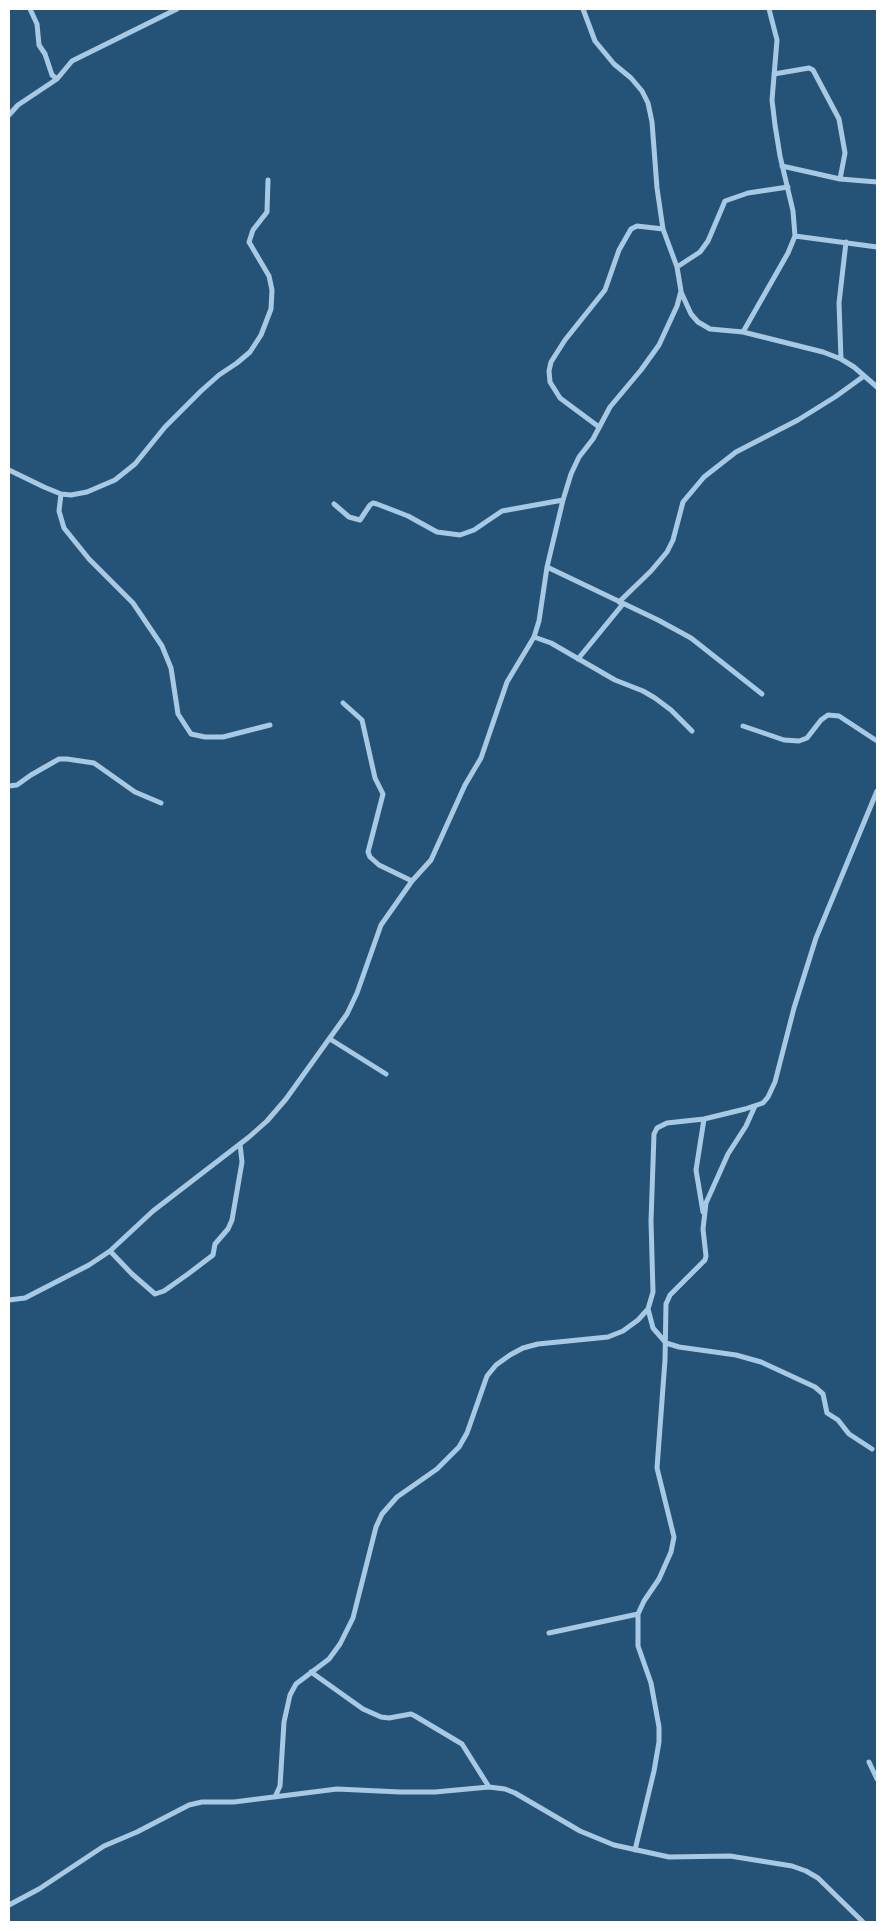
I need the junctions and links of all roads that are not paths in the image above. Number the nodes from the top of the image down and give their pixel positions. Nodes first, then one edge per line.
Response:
1 (30, 9) edge
2 (177, 9) edge
3 (583, 9) edge
4 (769, 9) edge
5 (774, 74) junction
6 (57, 79) junction
7 (18, 105) junction
8 (9, 107) edge
9 (9, 115) edge
10 (782, 166) junction
11 (840, 179) junction
12 (268, 180) dead end
13 (877, 182) edge
14 (788, 187) junction
15 (663, 229) junction
16 (796, 236) junction
17 (846, 242) junction
18 (877, 247) edge
19 (677, 267) junction
20 (681, 291) junction
21 (743, 332) junction
22 (841, 359) junction
23 (864, 376) junction
24 (877, 387) edge
25 (599, 427) junction
26 (9, 470) edge
27 (61, 494) junction
28 (563, 500) junction
29 (334, 504) dead end
30 (547, 567) junction
31 (621, 603) junction
32 (534, 637) junction
33 (578, 659) junction
34 (762, 694) dead end
35 (343, 703) dead end
36 (270, 725) dead end
37 (743, 726) dead end
38 (692, 731) dead end
39 (877, 741) edge
40 (9, 786) edge
41 (877, 790) edge
42 (161, 802) dead end
43 (412, 881) junction
44 (330, 1039) junction
45 (386, 1074) dead end
46 (755, 1106) junction
47 (704, 1119) junction
48 (240, 1144) junction
49 (704, 1215) junction
50 (110, 1251) junction
51 (9, 1300) edge
52 (648, 1309) junction
53 (666, 1343) junction
54 (872, 1449) dead end
55 (638, 1614) junction
56 (549, 1633) dead end
57 (311, 1672) junction
58 (869, 1762) dead end
59 (877, 1779) edge
60 (280, 1786) junction
61 (488, 1787) junction
62 (290, 1794) junction
63 (275, 1797) junction
64 (635, 1850) junction
65 (9, 1905) edge
66 (863, 1922) edge

1 - 6 street
2 - 6 street
3 - 15 street
4 - 5 street
5 - 10 street
5 - 11 street
6 - 7 street
7 - 8 street
7 - 9 street
10 - 11 street
10 - 14 street
11 - 13 street
12 - 27 street
14 - 16 street
14 - 19 street
15 - 19 street
15 - 25 street
16 - 17 street
16 - 21 street
17 - 18 street
17 - 22 street
19 - 20 street
20 - 21 street
20 - 25 street
21 - 22 street
22 - 23 street
23 - 24 street
23 - 31 street
25 - 28 street
26 - 27 street
27 - 36 street
28 - 29 street
28 - 30 street
30 - 31 street
30 - 32 street
31 - 33 street
31 - 34 street
32 - 33 street
32 - 43 street
33 - 38 street
35 - 43 street
37 - 39 street
40 - 42 street
41 - 46 street
43 - 44 street
44 - 45 street
44 - 48 street
46 - 47 street
46 - 49 street
47 - 49 street
47 - 52 street
48 - 50 street
48 - 50 street
49 - 53 street
50 - 51 street
52 - 53 street
52 - 57 street
53 - 54 street
53 - 55 street
55 - 56 street
55 - 64 street
57 - 60 street
57 - 61 street
58 - 59 street
60 - 62 street
60 - 63 street
61 - 62 street
61 - 64 street
62 - 63 street
63 - 65 street
64 - 66 street

